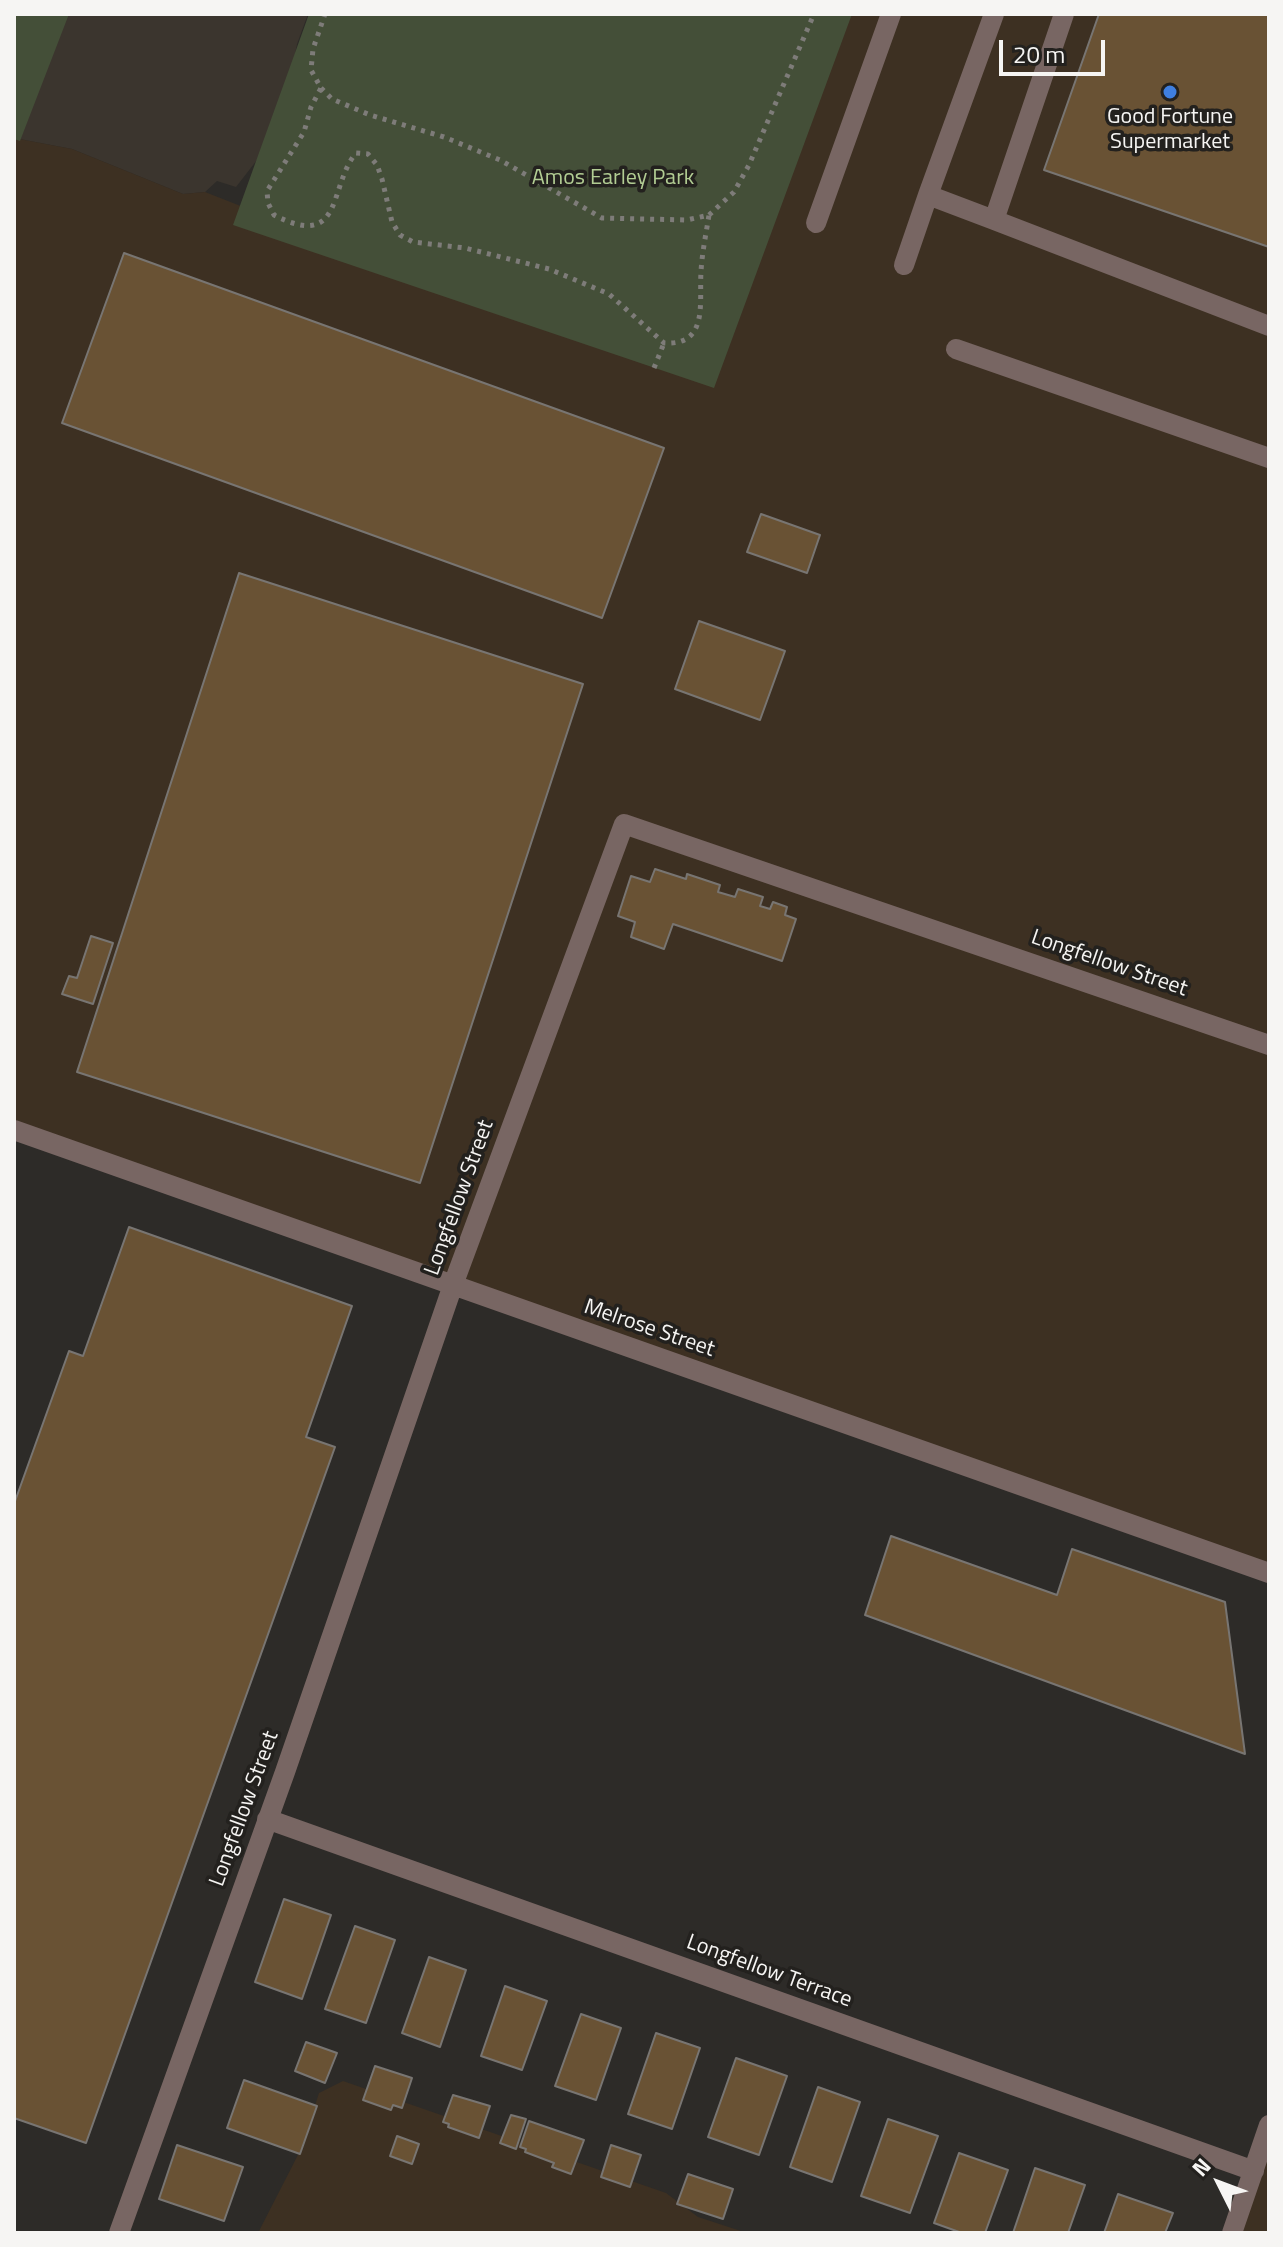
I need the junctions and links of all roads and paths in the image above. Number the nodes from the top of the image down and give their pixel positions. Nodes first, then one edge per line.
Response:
1 (325, 14) edge
2 (814, 14) edge
3 (891, 14) edge
4 (994, 14) edge
5 (1064, 14) edge
6 (321, 88) junction
7 (928, 195) junction
8 (709, 215) junction
9 (994, 220) junction
10 (816, 223) dead end
11 (904, 265) dead end
12 (1269, 326) edge
13 (664, 343) junction
14 (956, 349) dead end
15 (654, 368) dead end
16 (1269, 458) edge
17 (1269, 1045) edge
18 (14, 1130) edge
19 (453, 1285) junction
20 (1269, 1573) edge
21 (267, 1819) junction
22 (1269, 2125) edge
23 (1254, 2171) junction
24 (119, 2233) edge
25 (1232, 2233) edge

1 - 6 path
2 - 8 path
3 - 10 street
4 - 7 street
5 - 9 street
6 - 8 path
6 - 13 path
7 - 9 street
7 - 11 street
8 - 13 path
9 - 12 street
13 - 15 path
14 - 16 street
17 - 19 street, Longfellow Street
18 - 19 street, Melrose Street
19 - 20 street, Melrose Street
19 - 21 street, Longfellow Street
21 - 23 street, Longfellow Terrace
21 - 24 street, Longfellow Street
22 - 23 street
23 - 25 street

